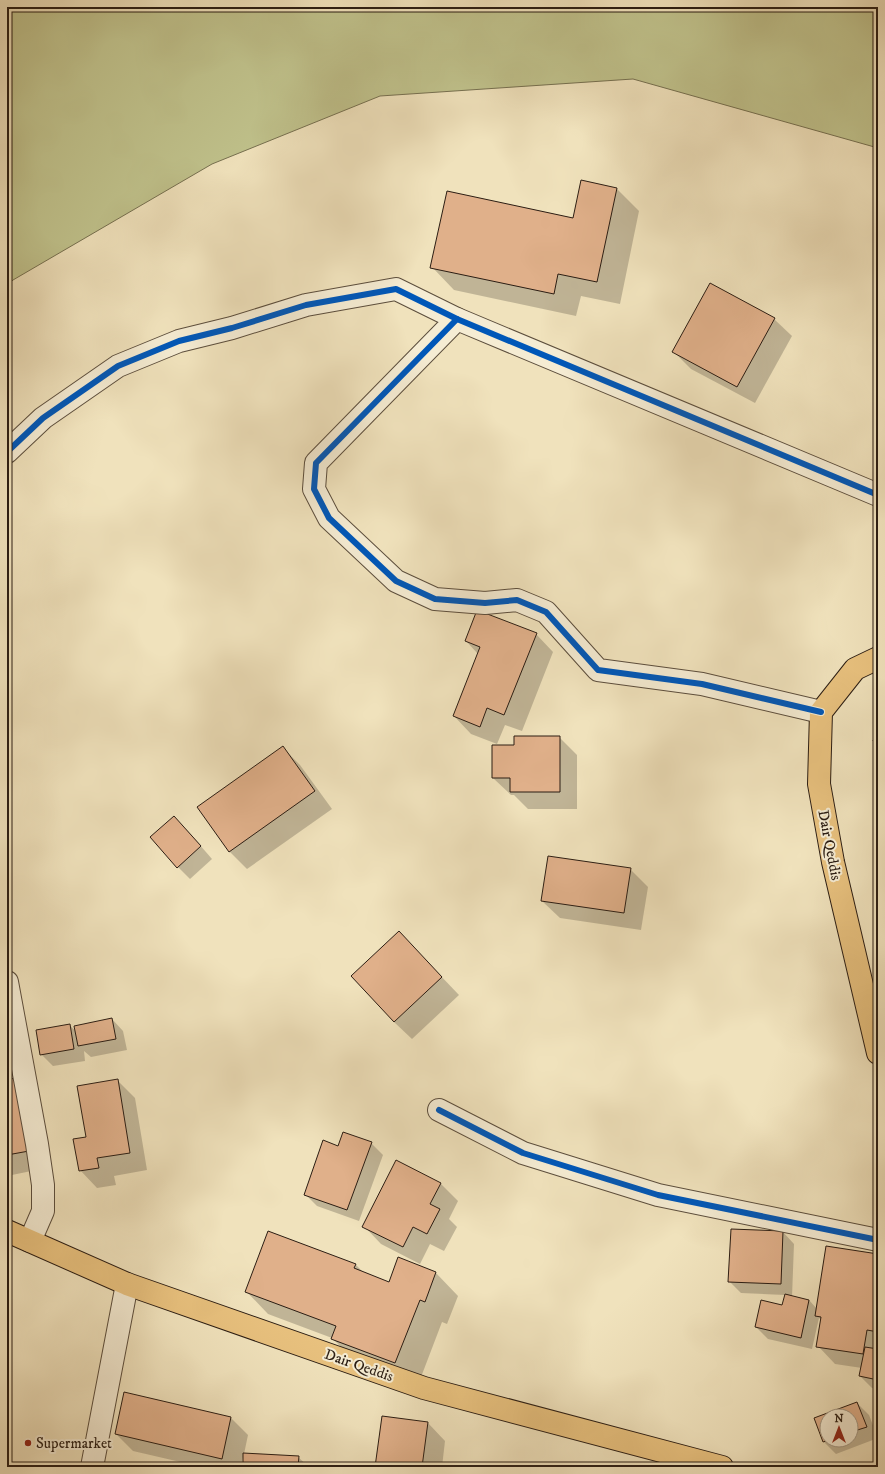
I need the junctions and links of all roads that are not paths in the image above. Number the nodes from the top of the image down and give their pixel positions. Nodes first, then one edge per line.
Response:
1 (457, 319) junction
2 (7, 452) edge
3 (878, 495) edge
4 (878, 658) edge
5 (821, 712) junction
6 (7, 982) edge
7 (878, 1053) edge
8 (439, 1110) dead end
9 (7, 1231) edge
10 (878, 1240) edge
11 (30, 1241) junction
12 (127, 1284) junction
13 (92, 1467) edge
14 (722, 1467) edge

1 - 2 street
1 - 3 street
1 - 5 street
4 - 5 main road
5 - 7 main road, Dair Qeddis
6 - 11 street
8 - 10 street
9 - 11 main road, Dair Qeddis
11 - 12 main road, Dair Qeddis
12 - 13 street
12 - 14 main road, Dair Qeddis

